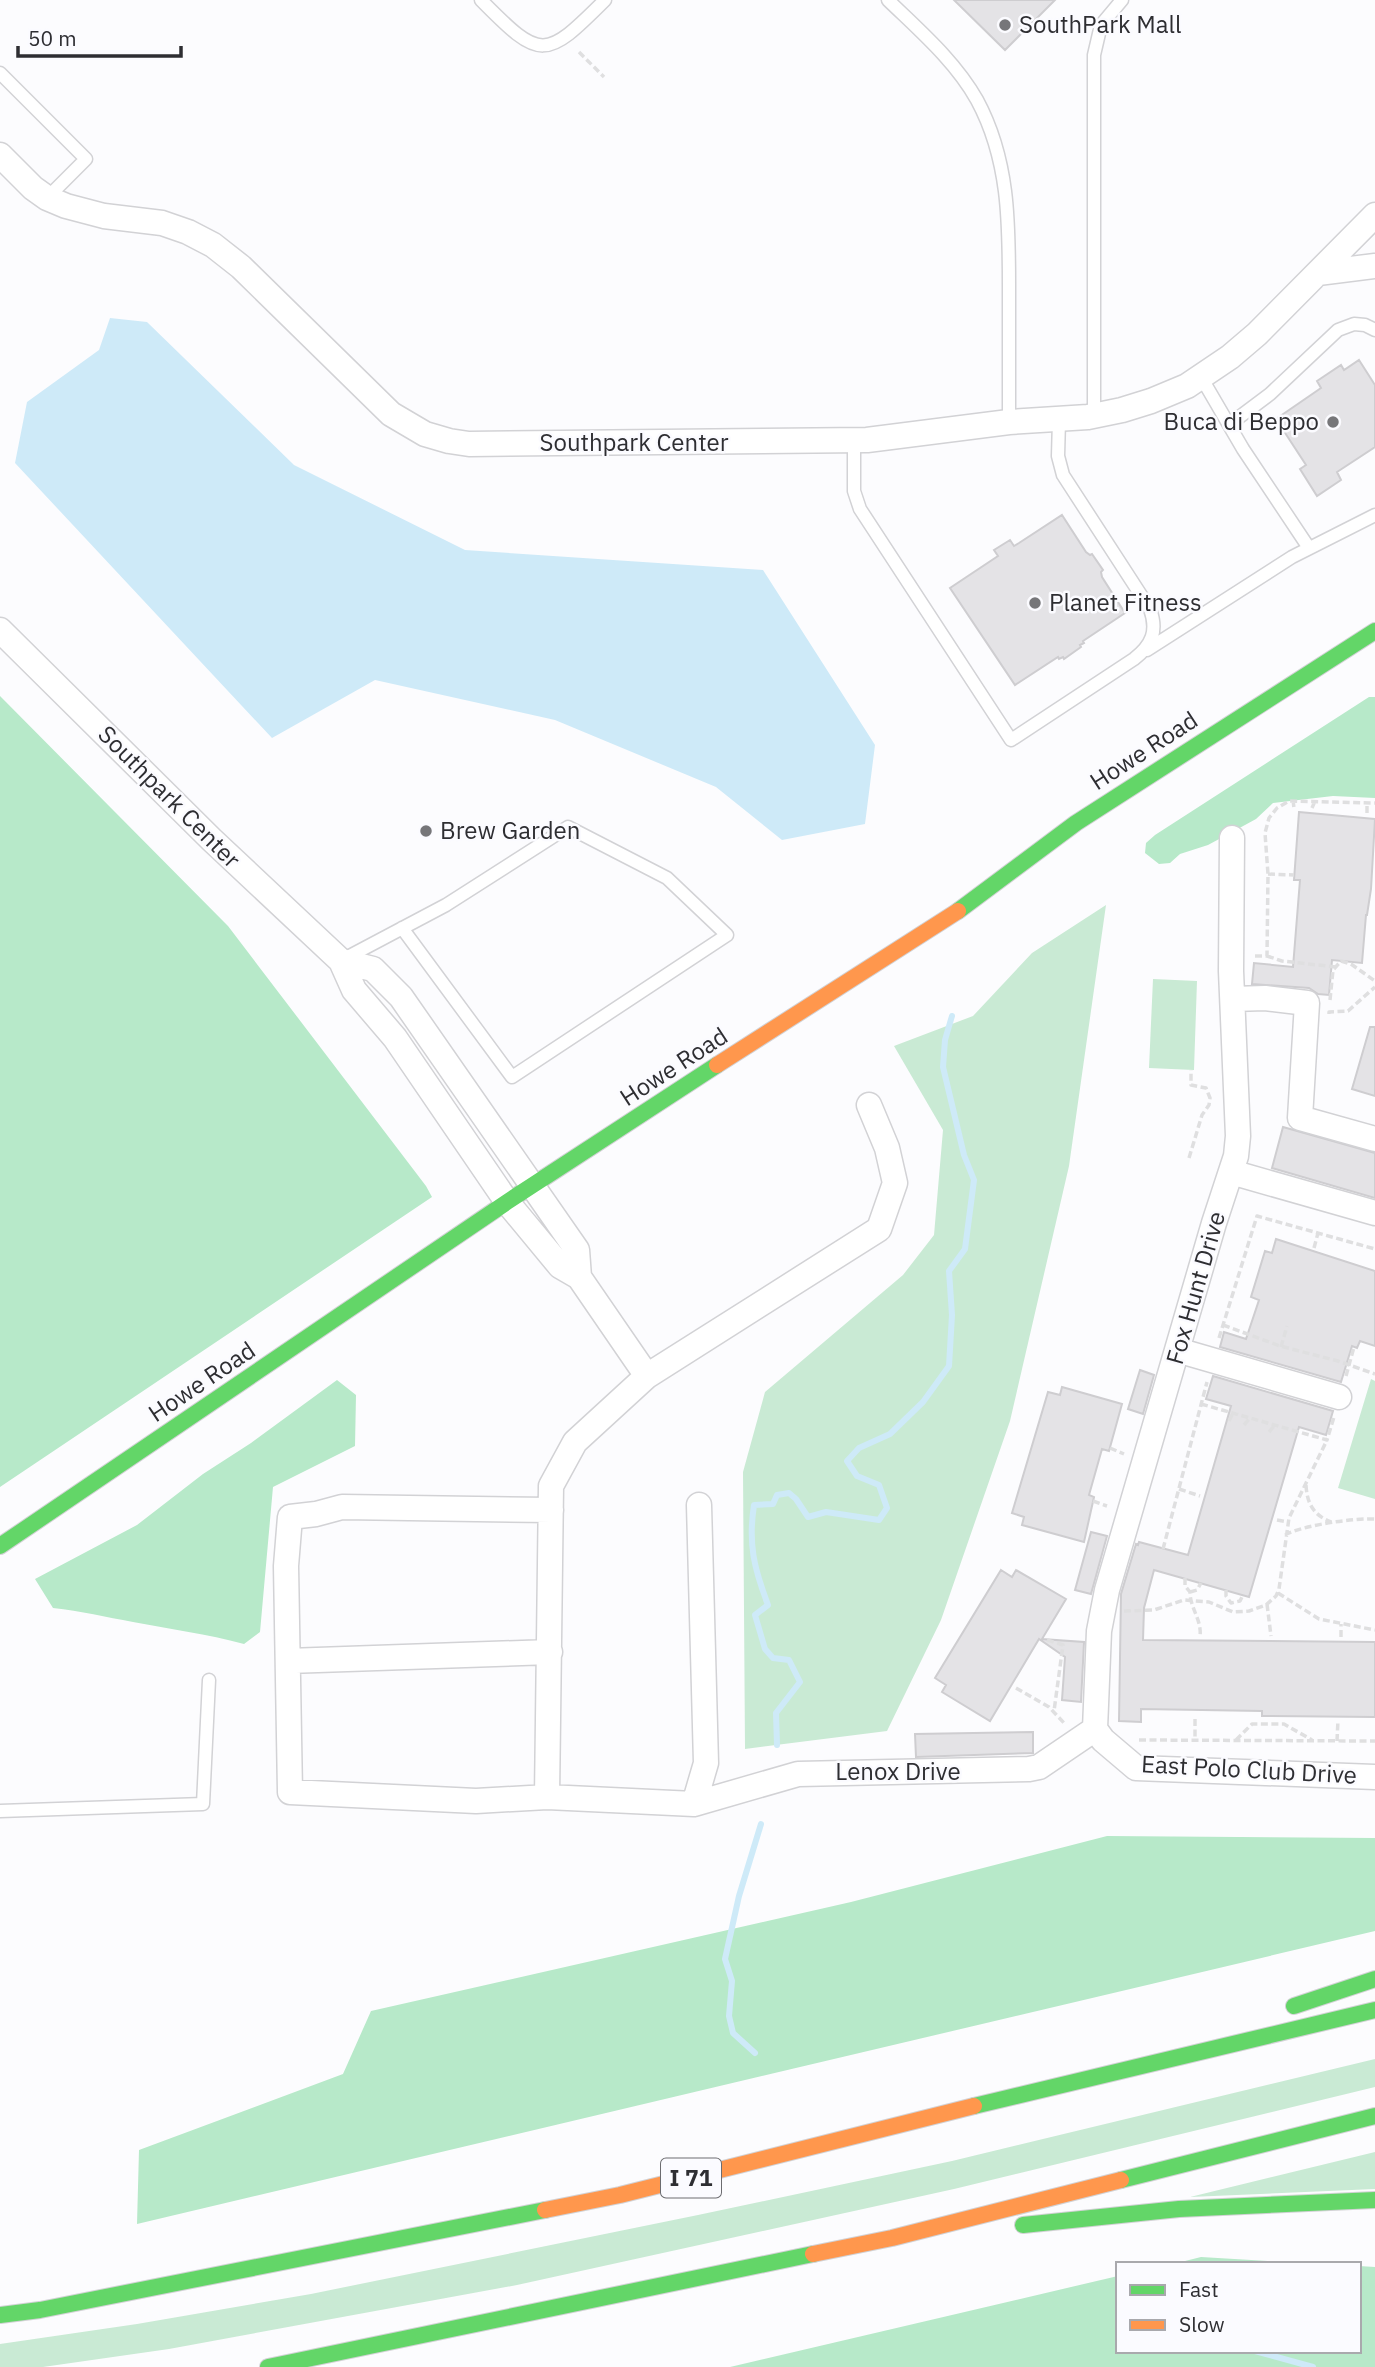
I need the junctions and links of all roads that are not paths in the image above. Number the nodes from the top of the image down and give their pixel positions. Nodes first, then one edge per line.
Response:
1 (481, 0) edge
2 (605, 0) edge
3 (888, 0) edge
4 (1122, 0) edge
5 (0, 73) edge
6 (0, 155) edge
7 (47, 198) junction
8 (1372, 224) edge
9 (1375, 266) edge
10 (1318, 273) junction
11 (1375, 330) edge
12 (1201, 377) junction
13 (1094, 416) junction
14 (1059, 420) junction
15 (1009, 422) junction
16 (1230, 424) junction
17 (854, 440) junction
18 (1375, 515) edge
19 (1309, 548) junction
20 (0, 629) edge
21 (1375, 631) edge
22 (1140, 654) junction
23 (1232, 838) dead end
24 (402, 928) junction
25 (341, 961) junction
26 (1233, 999) junction
27 (869, 1105) dead end
28 (1375, 1139) edge
29 (1231, 1172) junction
30 (531, 1187) junction
31 (507, 1202) junction
32 (1375, 1213) edge
33 (579, 1277) junction
34 (1177, 1350) junction
35 (648, 1376) junction
36 (1339, 1397) dead end
37 (699, 1505) dead end
38 (551, 1510) junction
39 (0, 1546) edge
40 (550, 1652) junction
41 (288, 1661) junction
42 (209, 1680) dead end
43 (1099, 1735) junction
44 (1375, 1777) edge
45 (547, 1797) junction
46 (694, 1804) junction
47 (0, 1811) edge
48 (1375, 1979) edge
49 (1284, 2009) dead end
50 (1375, 2010) edge
51 (1218, 2031) dead end
52 (1036, 2090) junction
53 (1375, 2116) edge
54 (1375, 2200) edge
55 (892, 2238) junction
56 (0, 2315) edge
57 (268, 2367) edge

1 - 2 lane
3 - 15 lane
4 - 13 lane
5 - 7 lane
6 - 7 street, Southpark Center
7 - 17 street, Southpark Center
8 - 10 street, Southpark Center
9 - 10 street
10 - 12 street, Southpark Center
11 - 16 lane
12 - 13 street, Southpark Center
12 - 16 lane
13 - 14 street, Southpark Center
14 - 15 street, Southpark Center
14 - 22 lane
15 - 17 street, Southpark Center
16 - 19 lane
17 - 22 lane
18 - 19 lane
19 - 22 lane
20 - 25 street, Southpark Center
21 - 30 main road, Howe Road
23 - 26 street, Fox Hunt Drive
24 - 24 lane
24 - 25 lane
25 - 30 street, Southpark Center
25 - 31 street, Southpark Center
26 - 28 street
26 - 29 street, Fox Hunt Drive
27 - 35 street
29 - 32 street
29 - 34 street, Fox Hunt Drive
30 - 31 main road, Howe Road
30 - 33 street
31 - 33 street
31 - 39 main road, Howe Road
33 - 35 street
34 - 36 street
34 - 43 street, Fox Hunt Drive
35 - 38 street
37 - 46 street
38 - 40 street
38 - 41 street, Lenox Drive
40 - 41 street
40 - 45 street
41 - 45 street, Lenox Drive
42 - 47 lane
43 - 44 street, East Polo Club Drive
43 - 46 street, Lenox Drive
45 - 46 street, Lenox Drive
48 - 49 main road
50 - 52 main road, I 71
51 - 52 main road
52 - 56 main road, I 71
53 - 55 main road
54 - 55 main road
55 - 57 main road

